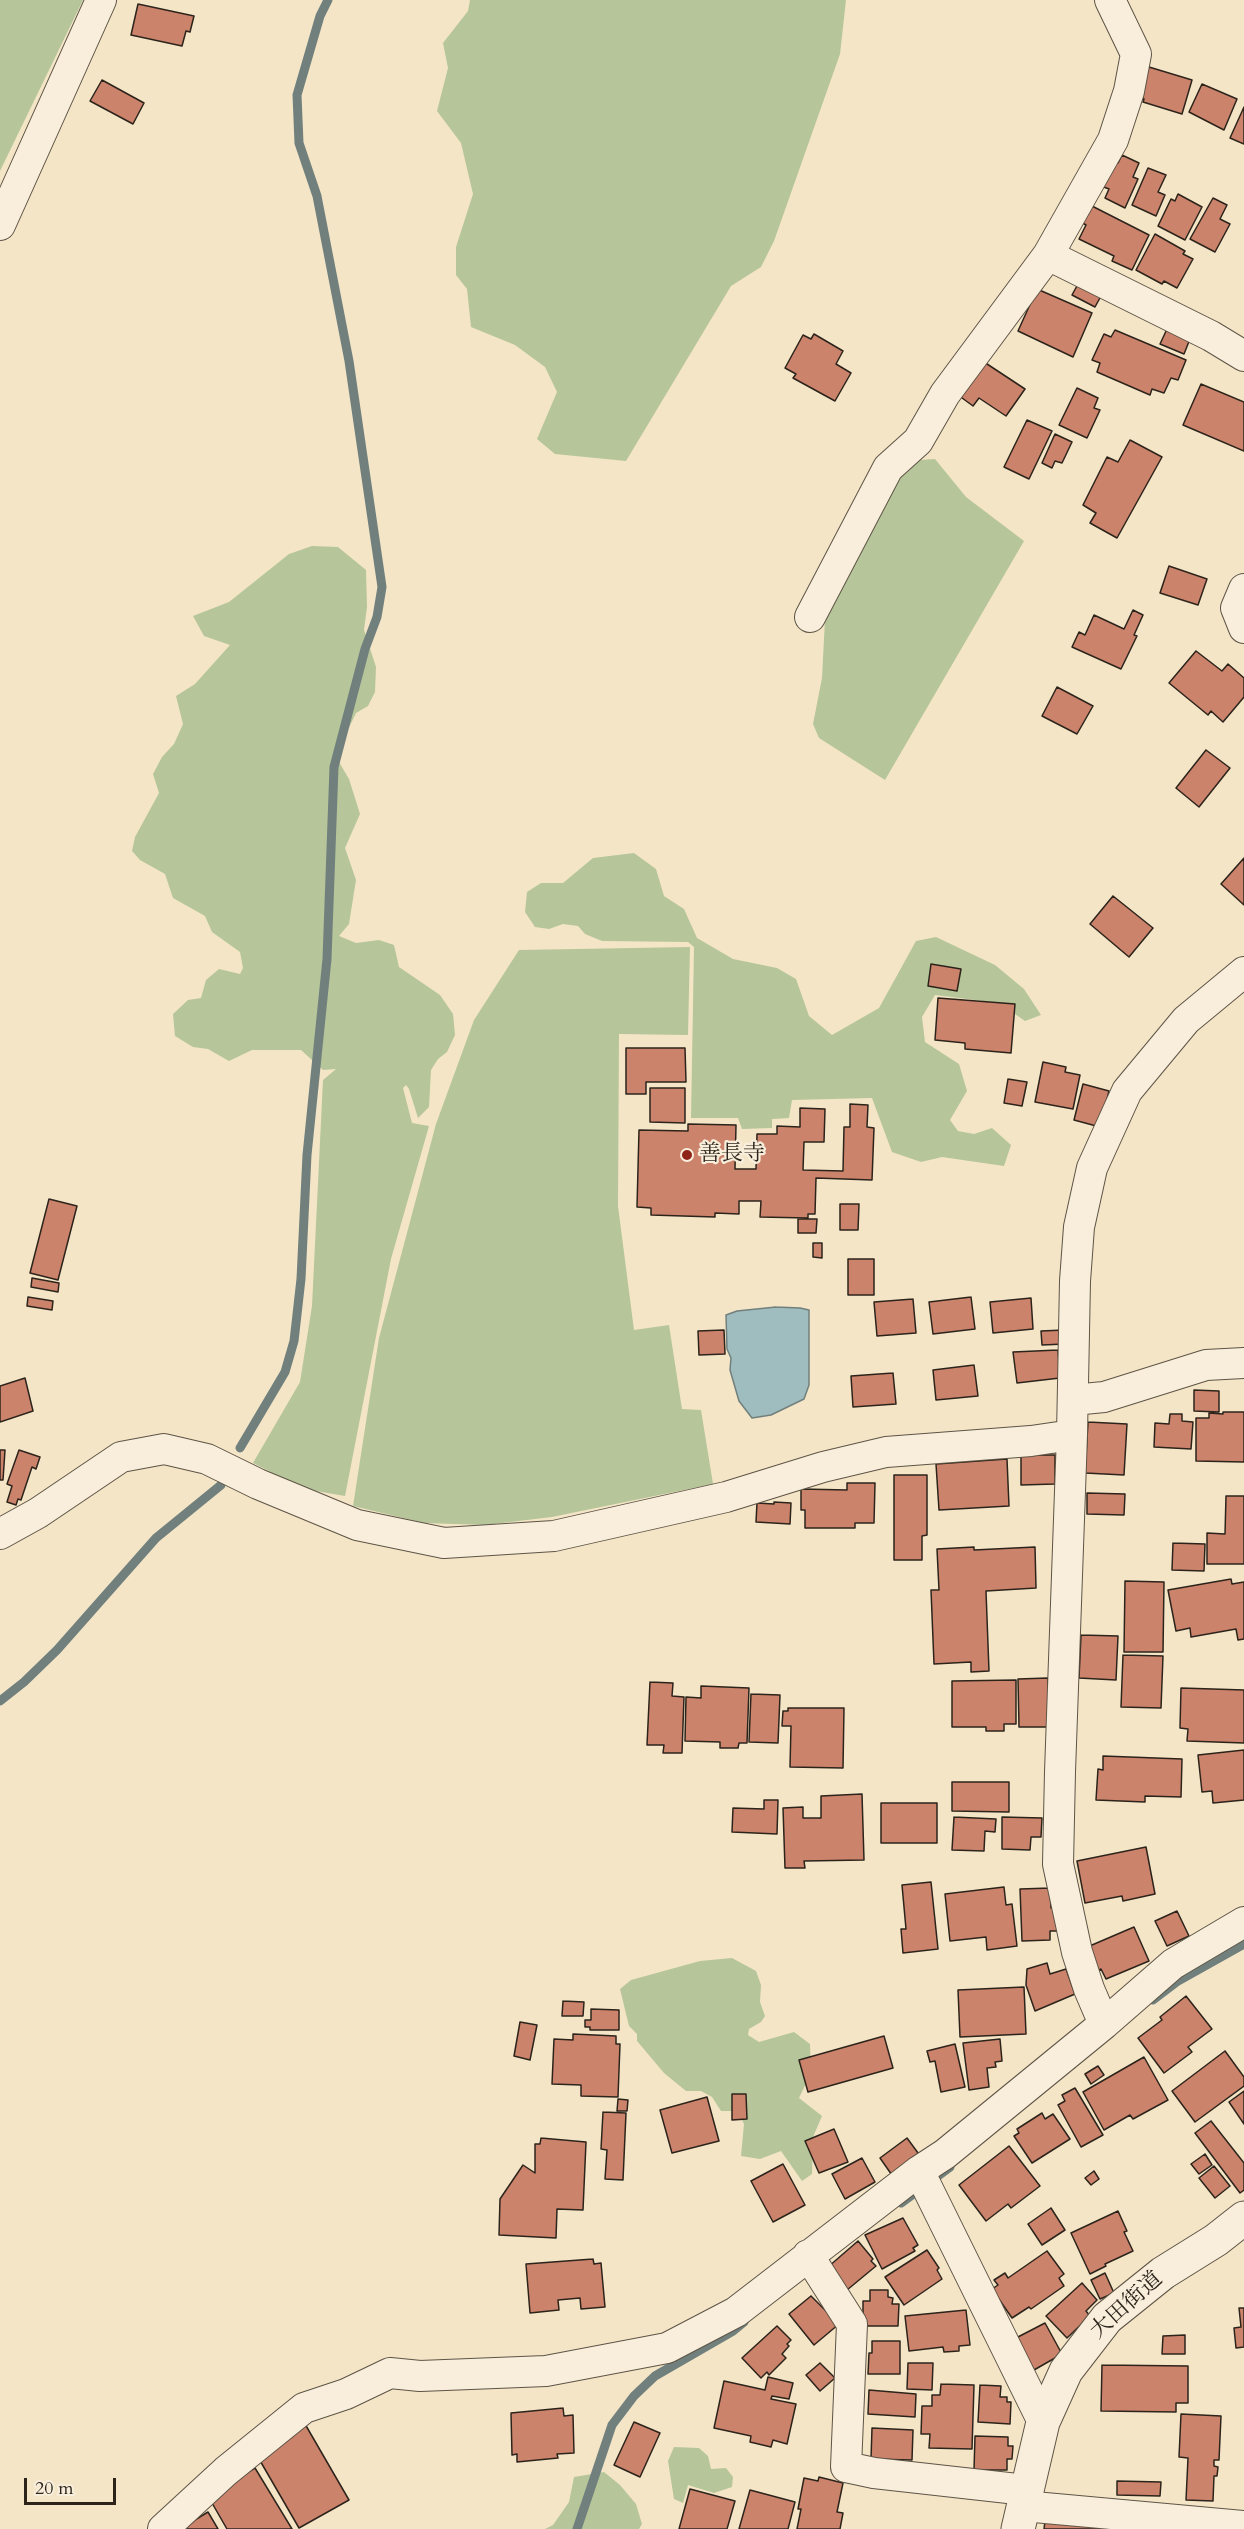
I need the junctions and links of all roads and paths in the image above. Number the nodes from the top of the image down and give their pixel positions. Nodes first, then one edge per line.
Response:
1 (101, 0) edge
2 (1110, 0) edge
3 (0, 225) edge
4 (1048, 255) junction
5 (1244, 356) edge
6 (1244, 589) edge
7 (810, 617) dead end
8 (1244, 628) edge
9 (1244, 972) edge
10 (1244, 1363) edge
11 (1073, 1400) junction
12 (1072, 1435) junction
13 (0, 1534) edge
14 (1244, 1922) edge
15 (1104, 2024) junction
16 (925, 2184) junction
17 (1244, 2218) edge
18 (814, 2264) junction
19 (1043, 2422) junction
20 (1022, 2509) edge
21 (1244, 2526) edge
22 (163, 2529) edge

1 - 3 street
2 - 4 street
4 - 5 street
4 - 7 street
6 - 8 street
9 - 11 street
10 - 11 street
11 - 12 street
12 - 13 street
12 - 15 street
14 - 15 street
15 - 16 street
16 - 18 street
16 - 19 street
17 - 19 street, 大田街道
18 - 20 street
18 - 22 street
19 - 20 street, 大田街道
20 - 21 street

